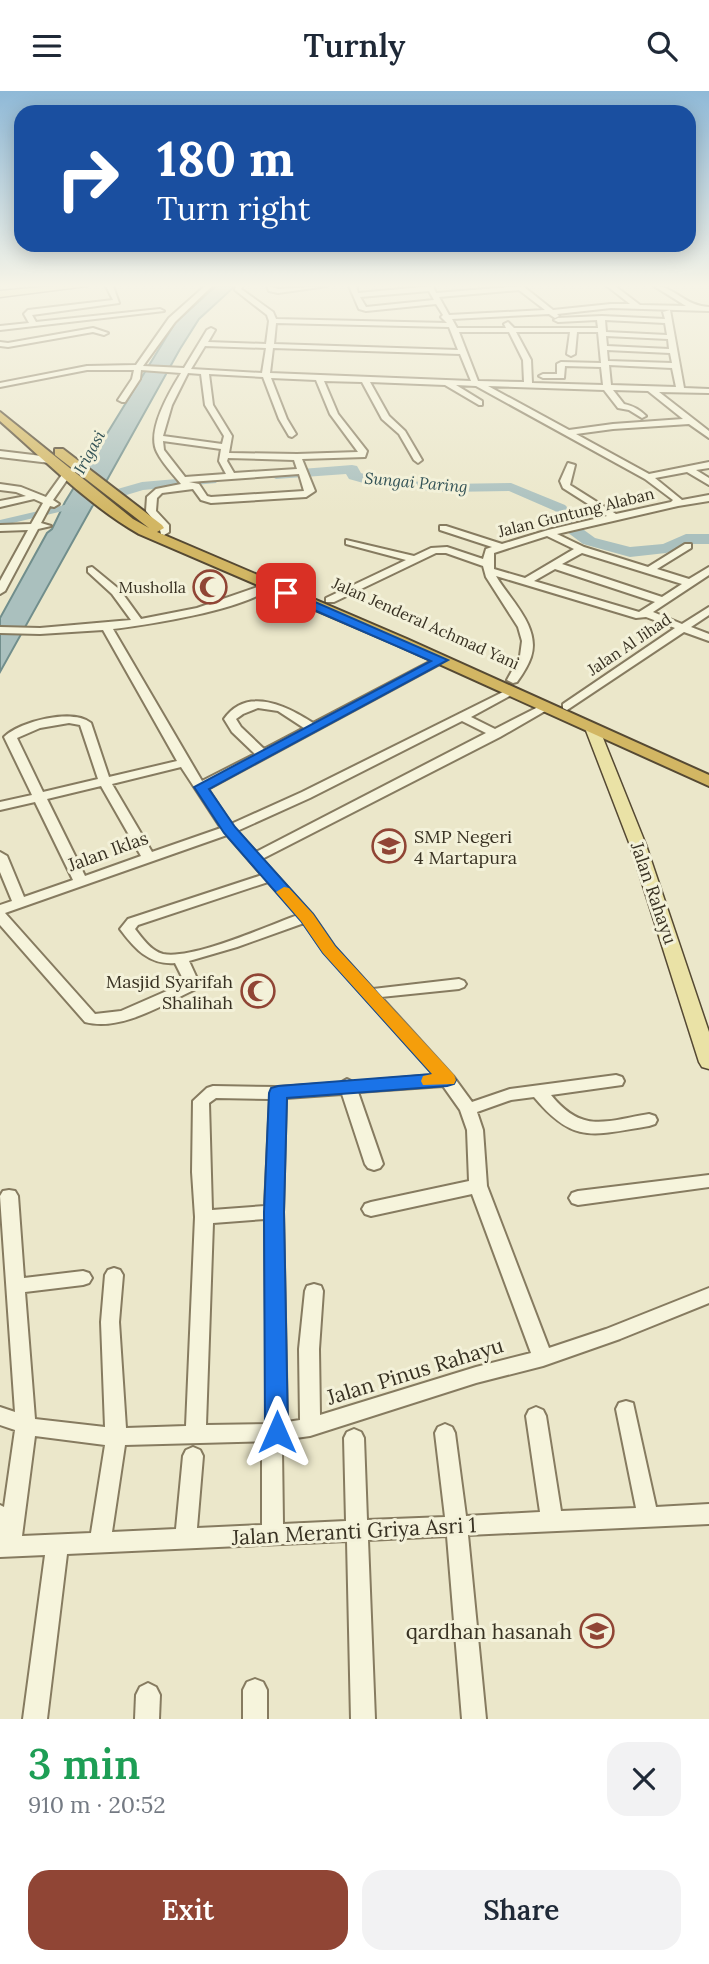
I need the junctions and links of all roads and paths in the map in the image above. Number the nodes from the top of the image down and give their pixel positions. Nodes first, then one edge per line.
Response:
1 (146, 362) edge
2 (192, 362) edge
3 (266, 362) edge
4 (468, 362) edge
5 (525, 362) edge
6 (675, 362) edge
7 (605, 364) junction
8 (676, 366) junction
9 (141, 369) junction
10 (186, 371) junction
11 (205, 372) junction
12 (265, 375) junction
13 (318, 378) junction
14 (364, 379) junction
15 (528, 380) junction
16 (445, 381) junction
17 (475, 382) junction
18 (0, 385) edge
19 (607, 388) junction
20 (650, 389) junction
21 (680, 390) junction
22 (709, 391) edge
23 (122, 400) dead end
24 (479, 403) dead end
25 (670, 405) junction
26 (657, 406) dead end
27 (643, 411) dead end
28 (5, 414) edge
29 (689, 421) junction
30 (567, 433) junction
31 (708, 433) edge
32 (292, 434) dead end
33 (159, 438) junction
34 (33, 446) junction
35 (224, 451) junction
36 (1, 452) edge
37 (298, 457) junction
38 (50, 460) junction
39 (418, 460) dead end
40 (570, 465) dead end
41 (709, 465) edge
42 (688, 469) junction
43 (302, 473) junction
44 (231, 476) junction
45 (70, 477) junction
46 (648, 477) junction
47 (709, 482) edge
48 (186, 484) junction
49 (0, 487) edge
50 (36, 496) junction
51 (709, 498) edge
52 (52, 503) junction
53 (678, 503) junction
54 (0, 504) edge
55 (614, 517) junction
56 (40, 526) junction
57 (0, 528) edge
58 (443, 528) dead end
59 (164, 532) junction
60 (548, 533) junction
61 (349, 542) dead end
62 (688, 546) dead end
63 (499, 547) junction
64 (581, 549) junction
65 (416, 559) junction
66 (554, 565) junction
67 (488, 567) junction
68 (649, 570) junction
69 (92, 571) dead end
70 (706, 575) edge
71 (526, 582) junction
72 (690, 583) junction
73 (269, 586) junction
74 (0, 591) edge
75 (330, 600) junction
76 (663, 601) junction
77 (709, 610) edge
78 (645, 613) junction
79 (139, 623) junction
80 (107, 627) junction
81 (682, 627) junction
82 (0, 630) edge
83 (405, 638) junction
84 (709, 638) edge
85 (435, 653) junction
86 (512, 686) junction
87 (567, 706) junction
88 (546, 707) junction
89 (462, 717) junction
90 (312, 727) junction
91 (592, 728) junction
92 (496, 734) junction
93 (262, 754) junction
94 (184, 764) junction
95 (706, 774) edge
96 (104, 782) junction
97 (201, 787) junction
98 (38, 797) junction
99 (0, 806) edge
100 (229, 830) junction
101 (0, 856) edge
102 (148, 857) junction
103 (254, 858) junction
104 (271, 877) junction
105 (81, 881) junction
106 (20, 903) junction
107 (0, 910) edge
108 (0, 916) edge
109 (307, 917) junction
110 (181, 959) junction
111 (459, 984) dead end
112 (369, 995) junction
113 (709, 1062) edge
114 (447, 1080) junction
115 (616, 1081) dead end
116 (347, 1085) junction
117 (538, 1090) junction
118 (278, 1093) junction
119 (468, 1109) junction
120 (649, 1120) dead end
121 (374, 1164) dead end
122 (709, 1181) edge
123 (478, 1186) junction
124 (9, 1196) dead end
125 (578, 1198) dead end
126 (370, 1209) dead end
127 (274, 1212) junction
128 (204, 1217) junction
129 (114, 1275) dead end
130 (83, 1278) dead end
131 (16, 1286) junction
132 (314, 1291) dead end
133 (709, 1296) edge
134 (543, 1358) junction
135 (626, 1409) dead end
136 (0, 1416) edge
137 (536, 1416) dead end
138 (26, 1426) junction
139 (310, 1427) junction
140 (445, 1433) dead end
141 (116, 1437) junction
142 (354, 1438) dead end
143 (274, 1441) junction
144 (194, 1446) junction
145 (709, 1514) edge
146 (0, 1515) edge
147 (648, 1517) junction
148 (552, 1521) junction
149 (457, 1526) junction
150 (358, 1531) junction
151 (273, 1535) junction
152 (186, 1538) junction
153 (9, 1543) edge
154 (100, 1543) junction
155 (57, 1545) junction
156 (255, 1690) dead end
157 (148, 1695) dead end
158 (35, 1719) edge
159 (147, 1719) edge
160 (255, 1719) edge
161 (363, 1719) edge
162 (474, 1719) edge

1 - 9 street
2 - 10 street
3 - 12 street
4 - 17 street
5 - 15 street
6 - 8 street
7 - 8 street
7 - 15 street
7 - 19 street
8 - 21 street
9 - 10 street
9 - 18 street
9 - 23 street
10 - 11 street
10 - 33 street
11 - 12 street
11 - 35 street
12 - 13 street
12 - 32 street
13 - 14 street
13 - 37 street
14 - 16 street
14 - 39 street
15 - 17 street
15 - 19 street
16 - 17 street
16 - 24 street
17 - 30 street, Jalan Guntung Alaban
19 - 20 street
19 - 27 street
20 - 21 street
20 - 25 street
21 - 22 street
25 - 26 street
25 - 29 street
28 - 34 highway, Jalan Jenderal Achmad Yani
28 - 59 highway, Jalan Jenderal Achmad Yani
29 - 30 street
29 - 31 street
30 - 46 street, Jalan Guntung Alaban
33 - 35 street
33 - 48 street
34 - 36 street
34 - 38 highway, Jalan Jenderal Achmad Yani
35 - 37 street
35 - 44 street
36 - 38 street
37 - 43 street
38 - 45 highway, Jalan Jenderal Achmad Yani
40 - 55 street
41 - 42 street
42 - 46 street
42 - 47 street
43 - 44 street
43 - 48 street
43 - 48 street
44 - 48 street
45 - 52 street
45 - 73 highway, Jalan Jenderal Achmad Yani
46 - 53 street, Jalan Guntung Alaban
48 - 59 street
49 - 50 street
50 - 52 street
50 - 54 street
51 - 53 street
52 - 56 street
53 - 55 street, Jalan Guntung Alaban
55 - 60 street, Jalan Guntung Alaban
56 - 57 street
56 - 74 street
58 - 63 street
59 - 75 highway, Jalan Jenderal Achmad Yani
60 - 63 street, Jalan Guntung Alaban
60 - 64 street
61 - 65 street
62 - 68 street
63 - 67 street, Jalan Guntung Alaban
64 - 66 street
64 - 68 street
65 - 67 street
65 - 75 street
66 - 71 street
66 - 76 street
67 - 71 street
67 - 86 street
68 - 72 street
69 - 79 street
70 - 72 street
71 - 78 street
72 - 76 street
73 - 79 street
73 - 83 highway, Jalan Jenderal Achmad Yani
75 - 83 highway, Jalan Jenderal Achmad Yani
76 - 78 street
77 - 81 street, Jalan Al Jihad
78 - 81 street
79 - 80 street
80 - 82 street
80 - 94 street
81 - 84 street
81 - 87 street, Jalan Al Jihad
83 - 85 highway, Jalan Jenderal Achmad Yani
85 - 86 highway, Jalan Jenderal Achmad Yani
85 - 90 street
86 - 87 highway, Jalan Jenderal Achmad Yani
86 - 88 highway, Jalan Jenderal Achmad Yani
86 - 89 street, Jalan Iklas
87 - 95 highway, Jalan Jenderal Achmad Yani
88 - 91 highway, Jalan Jenderal Achmad Yani
88 - 92 street
89 - 92 street
89 - 100 street, Jalan Iklas
90 - 93 street
90 - 93 street
91 - 95 highway, Jalan Jenderal Achmad Yani
91 - 113 main road, Jalan Rahayu
92 - 103 street
93 - 97 street
94 - 96 street
94 - 97 street
96 - 98 street
96 - 98 street
96 - 102 street
97 - 100 street
98 - 99 street
98 - 105 street
100 - 102 street, Jalan Iklas
100 - 103 street
101 - 106 street
102 - 105 street, Jalan Iklas
103 - 104 street
104 - 109 street
104 - 110 street
105 - 106 street, Jalan Iklas
106 - 107 street, Jalan Iklas
108 - 110 street
109 - 110 street
109 - 112 street
111 - 112 street
112 - 114 street
114 - 116 street
114 - 119 street
115 - 117 street
116 - 118 street
116 - 121 street
117 - 119 street
117 - 120 street
118 - 127 street
118 - 128 street
119 - 123 street
122 - 125 street
123 - 126 street
123 - 134 street
124 - 131 street
127 - 128 street
127 - 143 street
128 - 144 street
129 - 141 street
130 - 131 street
131 - 138 street
132 - 139 street
133 - 134 street, Jalan Pinus Rahayu
134 - 139 street, Jalan Pinus Rahayu
135 - 147 street
136 - 138 street, Jalan Pinus Rahayu
137 - 148 street
138 - 141 street, Jalan Pinus Rahayu
138 - 153 street
139 - 143 street, Jalan Pinus Rahayu
140 - 149 street
141 - 144 street, Jalan Pinus Rahayu
141 - 154 street
142 - 150 street
143 - 144 street, Jalan Pinus Rahayu
143 - 151 street
144 - 152 street
145 - 147 street, Jalan Meranti Griya Asri 1
146 - 153 street
147 - 148 street, Jalan Meranti Griya Asri 1
148 - 149 street, Jalan Meranti Griya Asri 1
149 - 150 street, Jalan Meranti Griya Asri 1
149 - 162 street
150 - 151 street, Jalan Meranti Griya Asri 1
150 - 161 street
151 - 152 street, Jalan Meranti Griya Asri 1
152 - 154 street, Jalan Meranti Griya Asri 1
153 - 155 street, Jalan Meranti Griya Asri 1
154 - 155 street, Jalan Meranti Griya Asri 1
155 - 158 street
156 - 160 street
157 - 159 street

